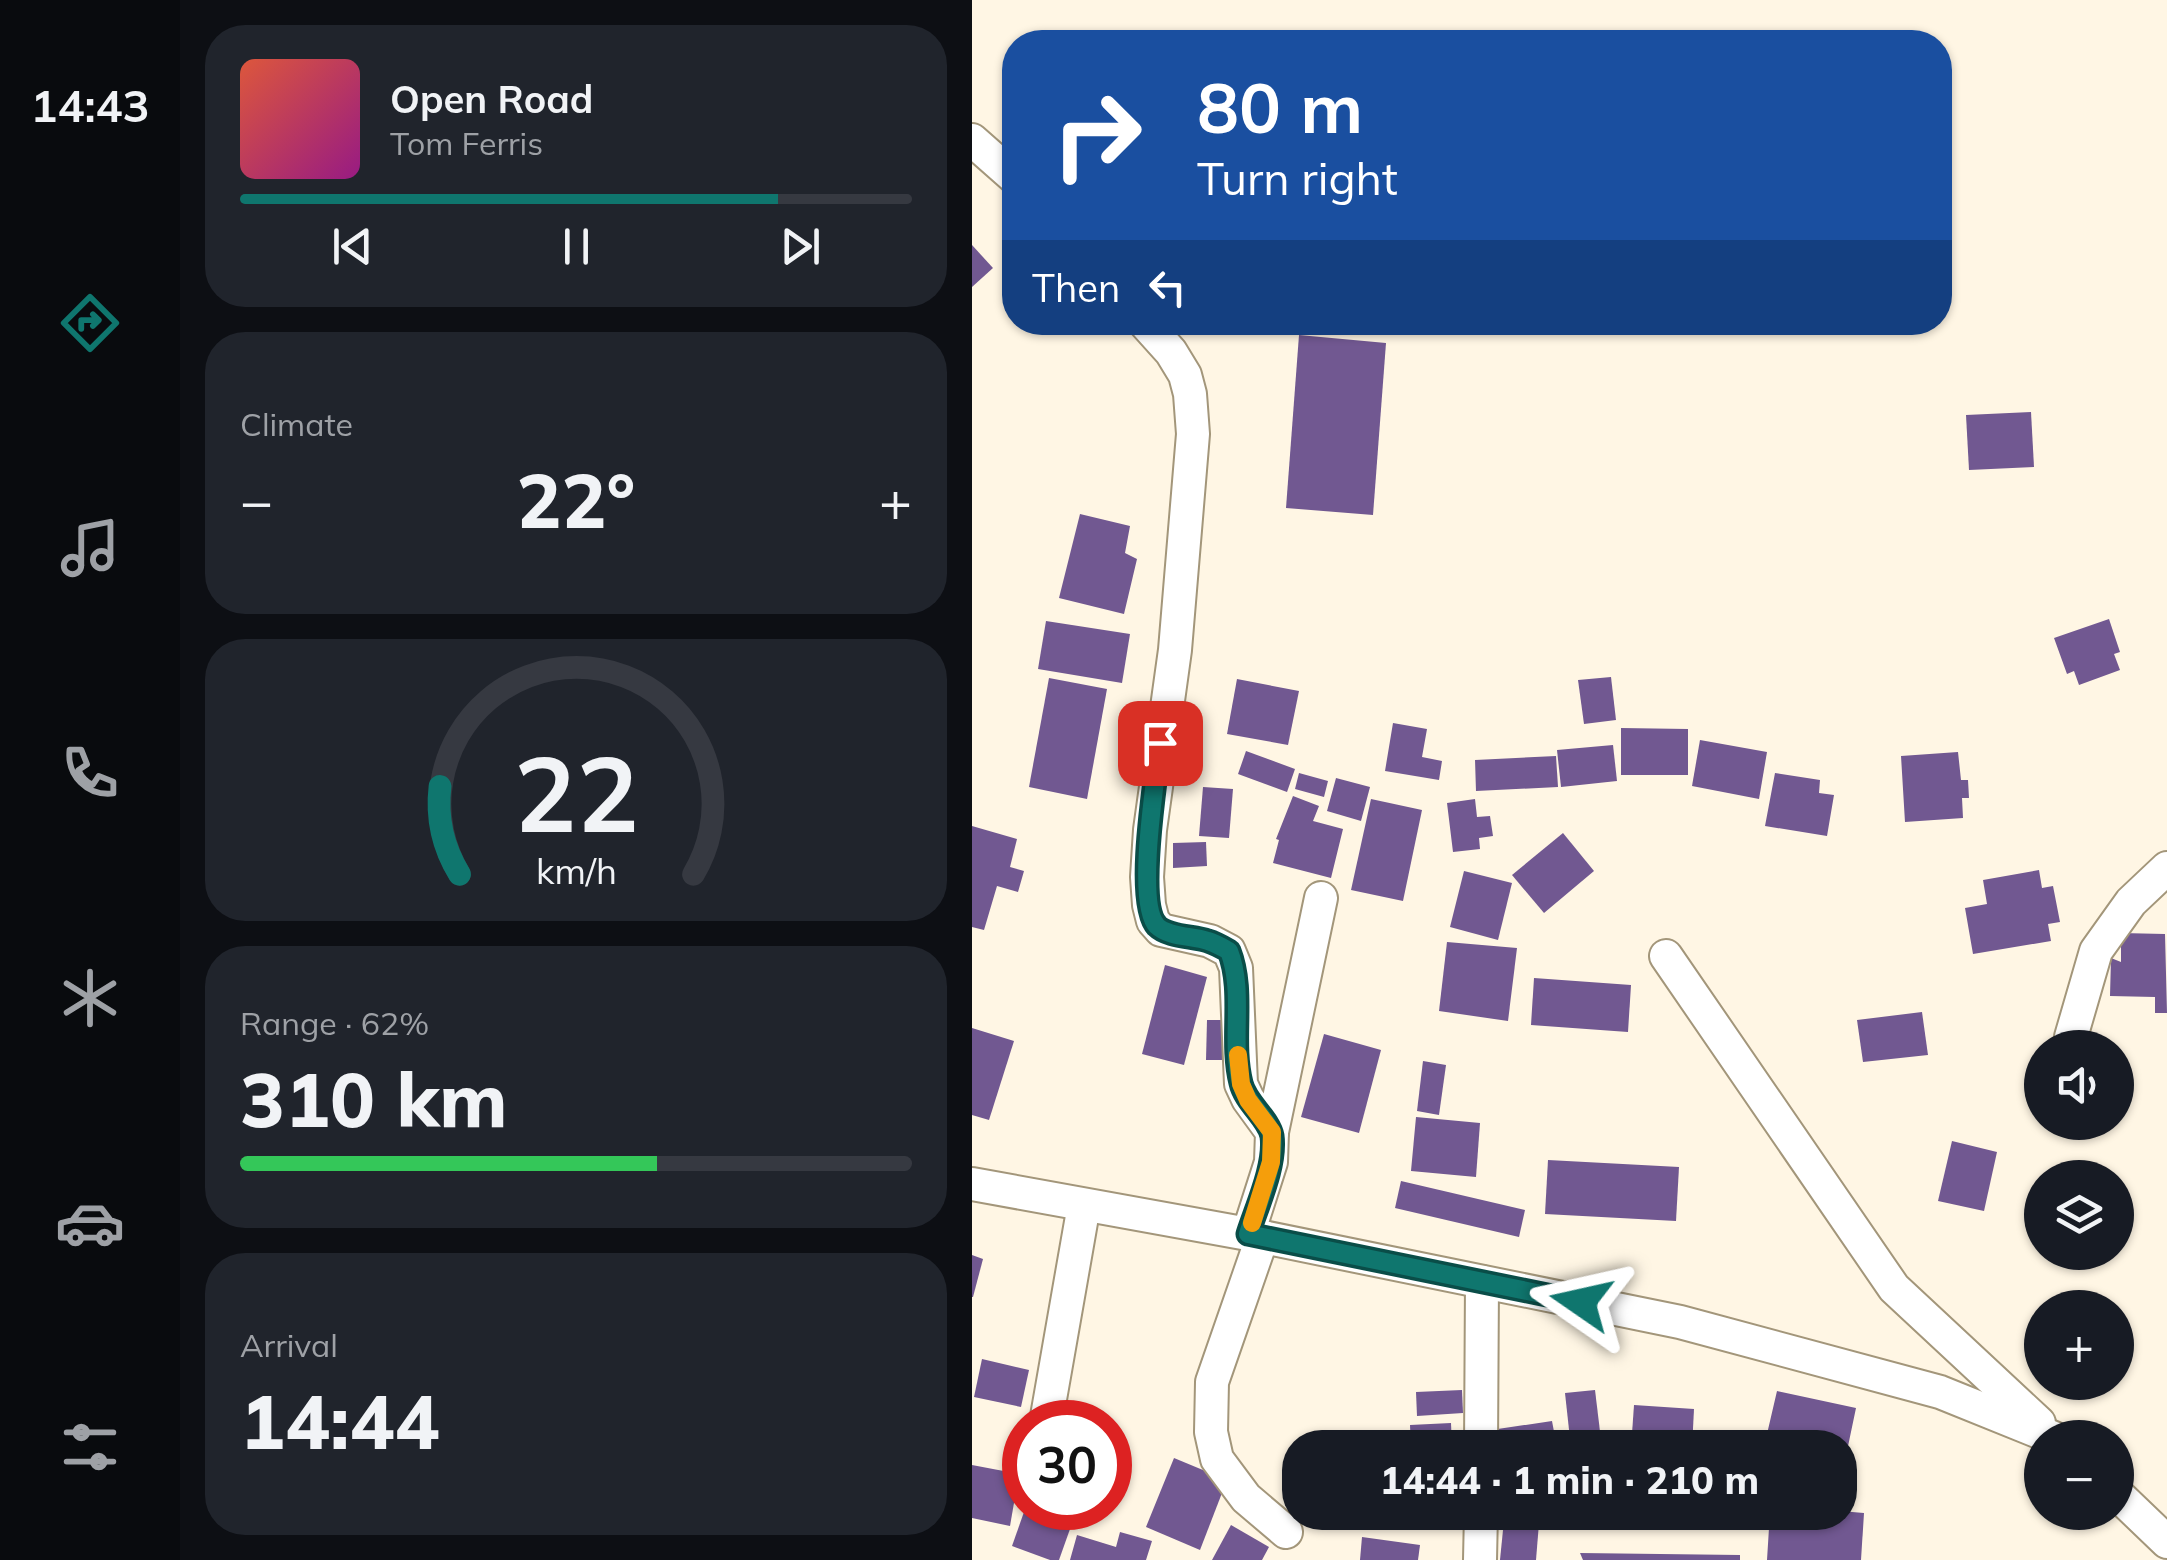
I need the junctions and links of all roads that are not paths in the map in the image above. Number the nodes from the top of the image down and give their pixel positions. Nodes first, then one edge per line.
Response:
1 (972, 140) edge
2 (1002, 166) edge
3 (1155, 335) edge
4 (2166, 868) edge
5 (1322, 898) dead end
6 (1666, 956) dead end
7 (2073, 1030) edge
8 (1272, 1132) junction
9 (972, 1184) edge
10 (1084, 1205) junction
11 (1255, 1236) junction
12 (1482, 1282) junction
13 (1050, 1400) edge
14 (2036, 1420) edge
15 (2024, 1425) edge
16 (1481, 1430) edge
17 (2134, 1509) edge
18 (1480, 1530) edge
19 (1286, 1532) dead end
20 (2164, 1536) edge
21 (1480, 1560) edge

1 - 2 street
3 - 8 street
4 - 7 street
5 - 8 street
6 - 14 street
8 - 11 street
9 - 10 street
10 - 11 street
10 - 13 street
11 - 12 street
11 - 19 street
12 - 15 street
12 - 16 street
17 - 20 street
18 - 21 street

